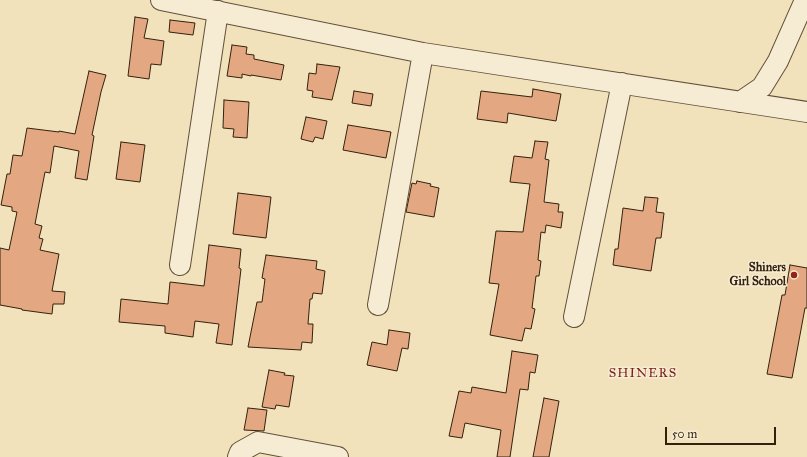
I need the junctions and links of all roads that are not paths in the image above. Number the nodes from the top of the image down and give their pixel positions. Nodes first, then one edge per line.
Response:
1 (161, 0) edge
2 (805, 0) edge
3 (218, 11) junction
4 (423, 53) junction
5 (622, 83) junction
6 (740, 102) junction
7 (805, 110) edge
8 (180, 265) dead end
9 (378, 305) dead end
10 (574, 317) dead end
11 (238, 457) edge
12 (338, 457) edge

1 - 3 street
2 - 6 street
3 - 4 street
3 - 8 street
4 - 5 street
4 - 9 street
5 - 6 street
5 - 10 street
6 - 7 street
11 - 12 street

